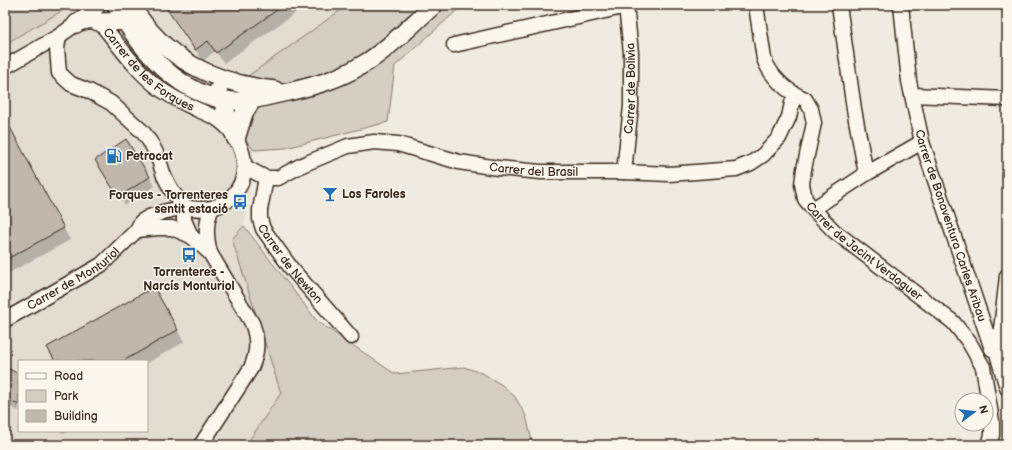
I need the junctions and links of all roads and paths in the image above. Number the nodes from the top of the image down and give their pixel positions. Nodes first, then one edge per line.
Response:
1 (97, 5) edge
2 (116, 5) edge
3 (131, 5) edge
4 (434, 5) edge
5 (756, 5) edge
6 (839, 5) edge
7 (901, 5) edge
8 (627, 6) edge
9 (126, 21) junction
10 (98, 22) junction
11 (76, 24) junction
12 (59, 36) junction
13 (454, 45) dead end
14 (174, 54) junction
15 (5, 67) edge
16 (209, 74) junction
17 (289, 91) junction
18 (796, 95) junction
19 (912, 95) junction
20 (222, 99) junction
21 (253, 99) junction
22 (1007, 99) edge
23 (236, 139) junction
24 (922, 142) junction
25 (245, 167) junction
26 (624, 172) junction
27 (866, 174) junction
28 (266, 178) junction
29 (184, 207) junction
30 (212, 208) junction
31 (813, 209) junction
32 (137, 230) junction
33 (191, 236) junction
34 (210, 253) junction
35 (1007, 276) edge
36 (5, 320) edge
37 (351, 337) dead end
38 (998, 357) junction
39 (983, 366) junction
40 (1007, 388) edge
41 (201, 445) edge
42 (989, 445) edge

1 - 11 street
2 - 9 street
3 - 14 street
4 - 17 street
5 - 18 street, Carrer de Jacint Verdaguer
6 - 27 street
7 - 19 street, Carrer de Bonaventura Carles Aribau
8 - 13 street
8 - 26 street, Carrer de Bolivia
9 - 10 street
9 - 14 street
9 - 20 street
10 - 11 street, Carrer de les Forques
10 - 23 street, Carrer de les Forques
11 - 12 street
12 - 15 street
12 - 29 street
14 - 16 street
16 - 17 street
16 - 20 street
17 - 21 street
18 - 26 street, Carrer del Brasil
18 - 31 street, Carrer de Jacint Verdaguer
19 - 22 street
19 - 24 street, Carrer de Bonaventura Carles Aribau
20 - 21 street
20 - 23 street
21 - 23 street
23 - 25 street
24 - 27 street
24 - 38 street, Carrer de Bonaventura Carles Aribau
25 - 28 street
25 - 30 street
26 - 28 street, Carrer del Brasil
27 - 31 street
28 - 37 street, Carrer de Newton
29 - 30 street
29 - 32 street, Carrer de Monturiol
29 - 33 street
30 - 34 street
31 - 39 street, Carrer de Jacint Verdaguer
32 - 33 street
32 - 36 street, Carrer de Monturiol
33 - 34 street
34 - 41 street
35 - 38 street
38 - 39 street
38 - 40 street
39 - 42 street, Carrer de Jacint Verdaguer

